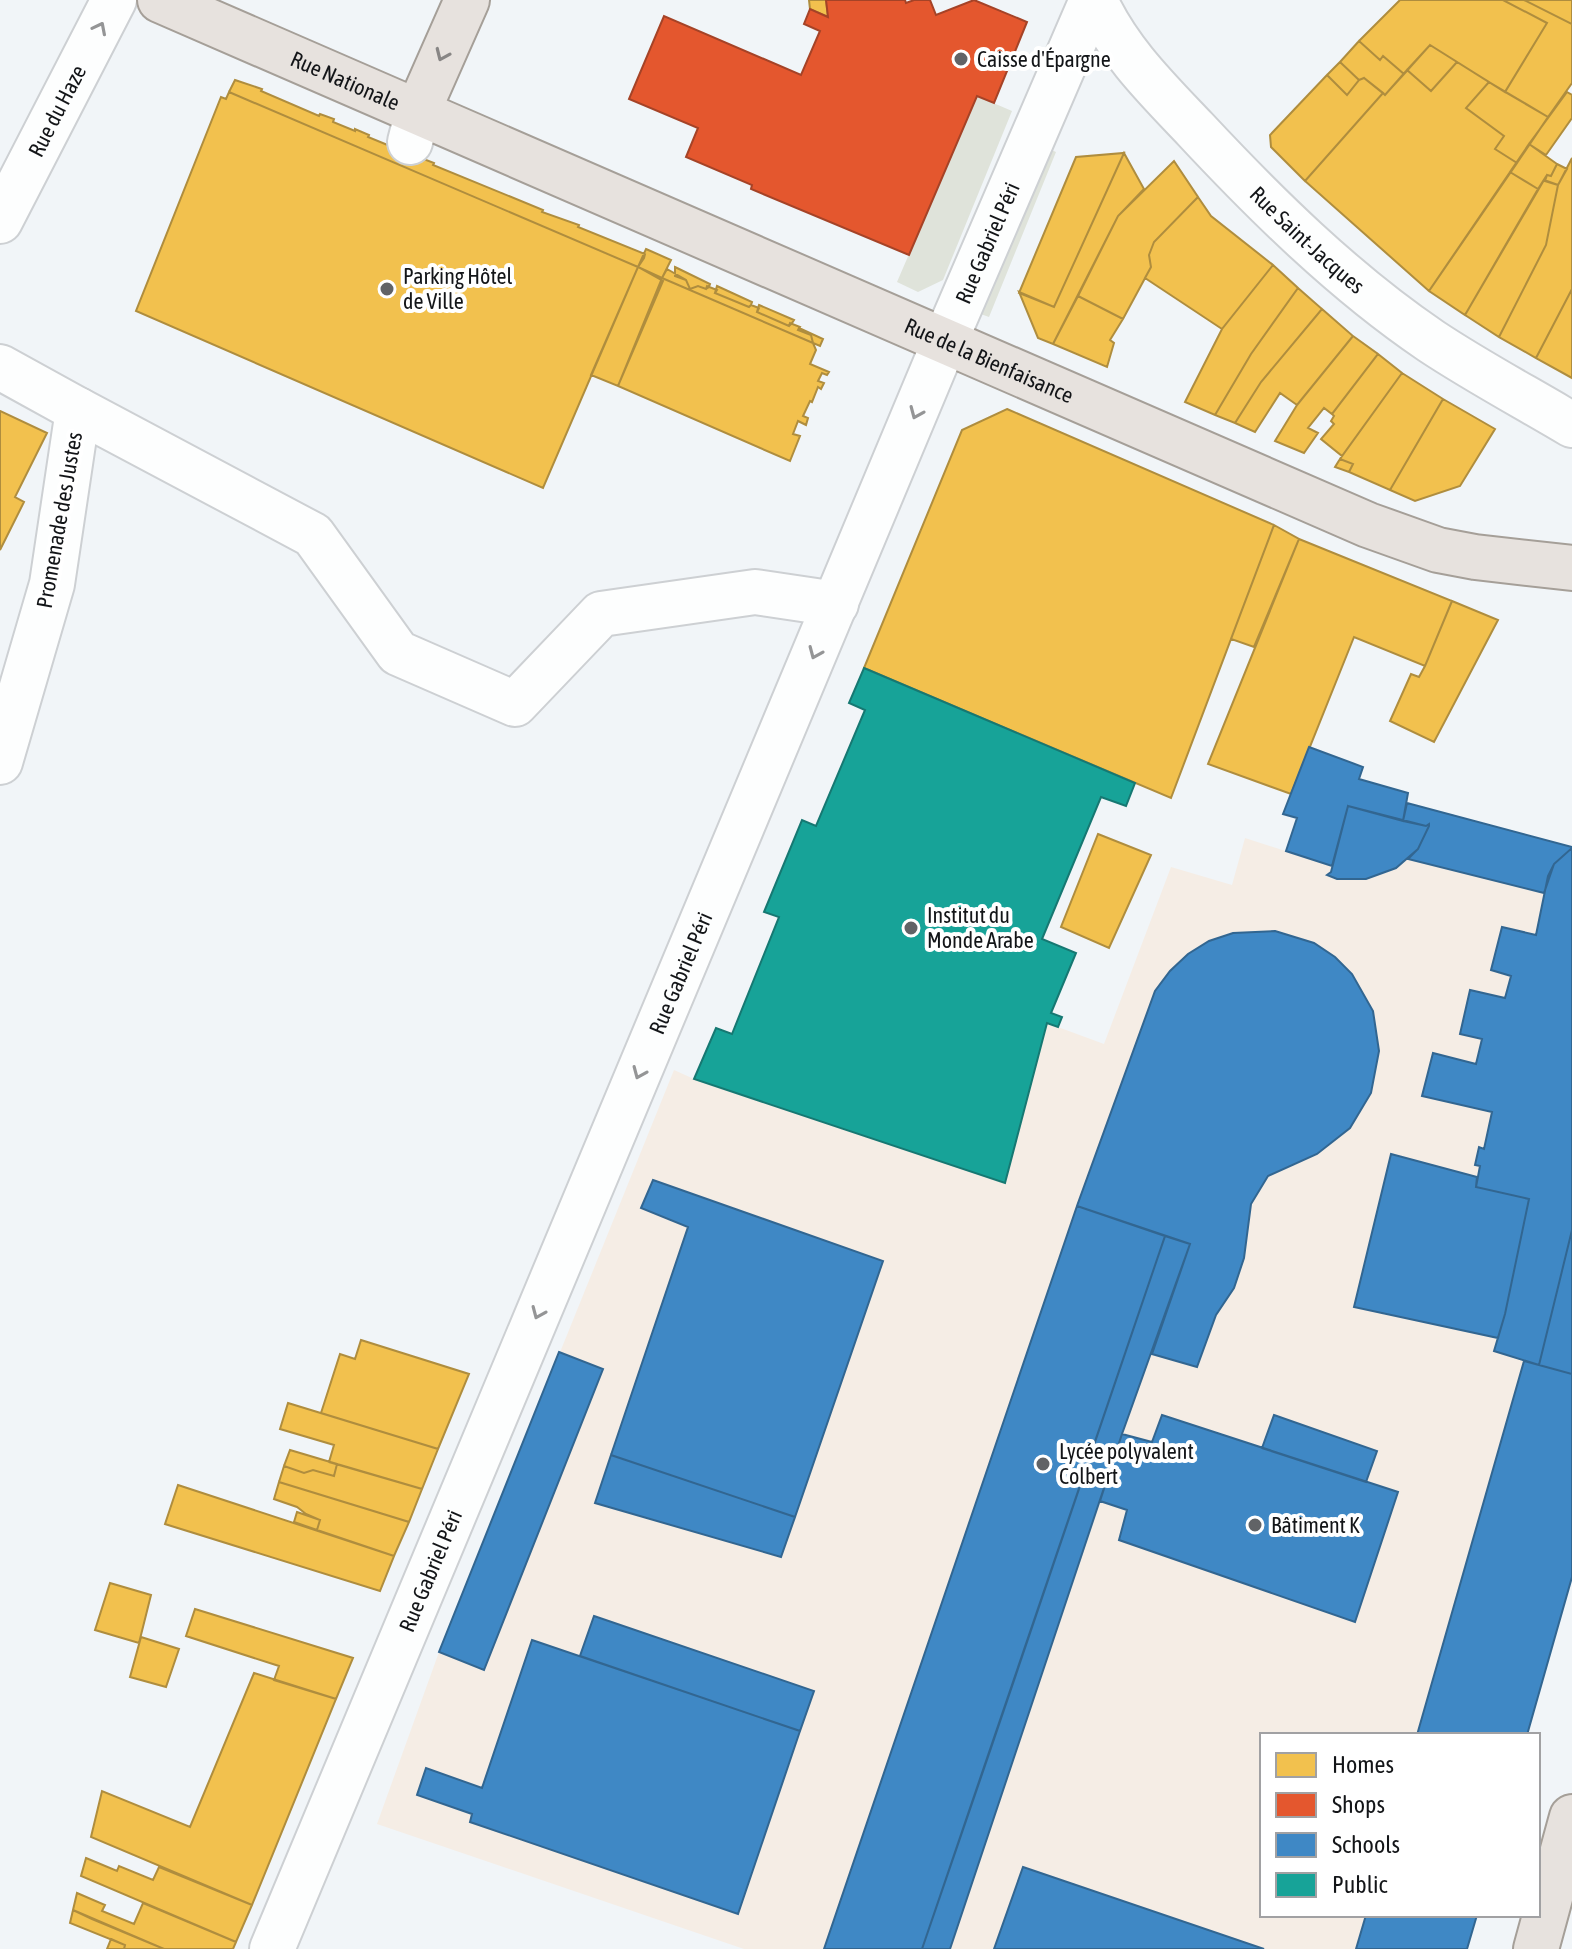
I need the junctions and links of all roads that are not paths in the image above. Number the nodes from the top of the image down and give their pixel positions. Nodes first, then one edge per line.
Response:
1 (114, 0) edge
2 (160, 0) edge
3 (467, 0) edge
4 (1093, 0) edge
5 (414, 126) junction
6 (0, 221) edge
7 (945, 341) junction
8 (0, 367) edge
9 (78, 410) junction
10 (1572, 425) edge
11 (1572, 568) edge
12 (836, 604) junction
13 (0, 762) edge
14 (1572, 1817) edge
15 (272, 1949) edge
16 (1536, 1949) edge

6 -> 1 street, Rue du Haze
2 - 5 main road, Rue Nationale
3 -> 5 main road, Rue Nationale
4 - 7 street, Rue Gabriel Péri
4 - 10 street, Rue Saint-Jacques
5 - 7 main road, Rue de la Bienfaisance
7 - 11 main road, Rue de la Bienfaisance
7 -> 12 street, Rue Gabriel Péri
8 - 9 street, Promenade des Justes
9 - 12 street
9 - 13 street, Promenade des Justes
12 -> 15 street, Rue Gabriel Péri
14 - 16 main road

